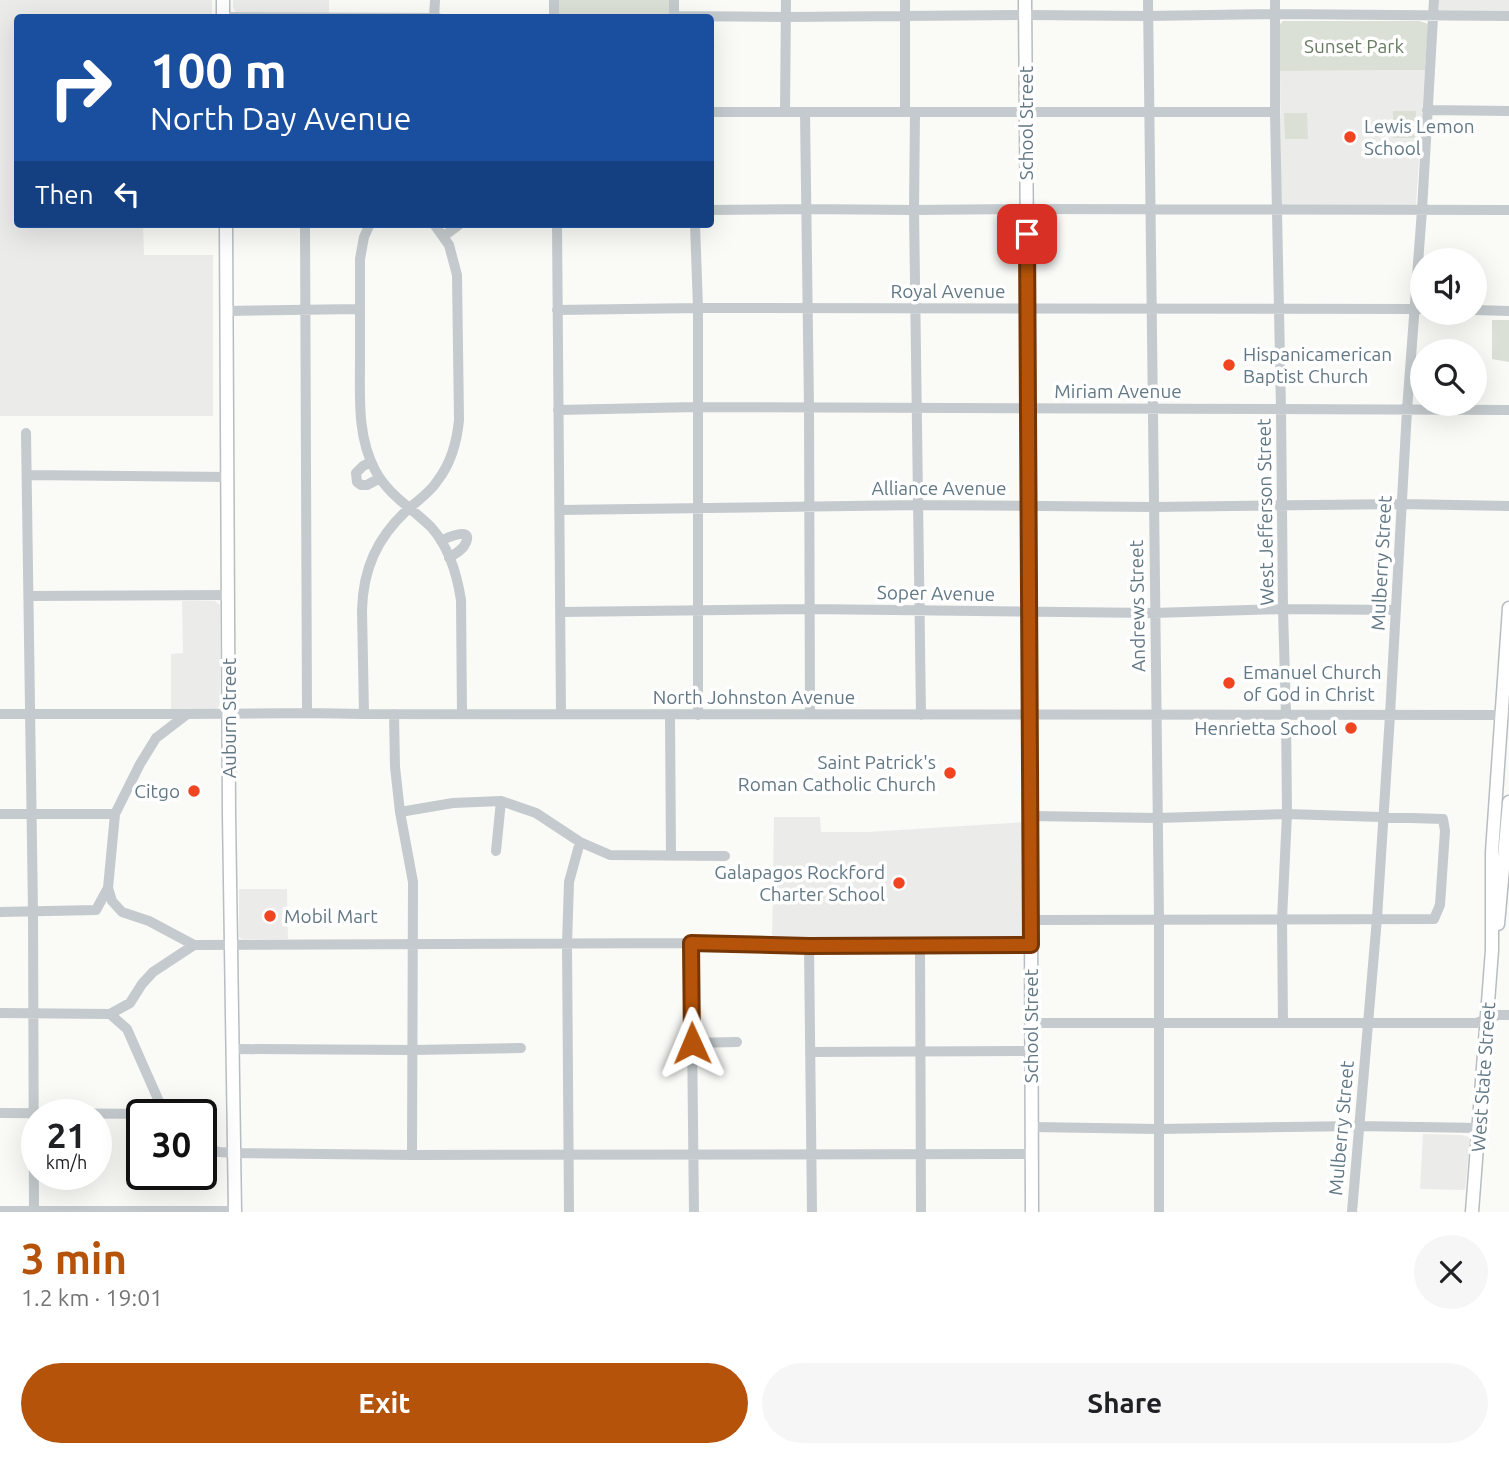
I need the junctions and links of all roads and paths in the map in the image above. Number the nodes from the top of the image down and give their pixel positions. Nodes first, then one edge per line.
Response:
1 (786, 0) edge
2 (905, 0) edge
3 (1025, 0) edge
4 (1148, 0) edge
5 (1275, 0) edge
6 (1434, 0) edge
7 (1276, 14) junction
8 (1025, 15) junction
9 (1433, 15) junction
10 (905, 16) junction
11 (1148, 16) junction
12 (1509, 16) edge
13 (714, 17) edge
14 (786, 17) junction
15 (1427, 110) junction
16 (1275, 111) junction
17 (1509, 111) edge
18 (714, 112) edge
19 (785, 112) junction
20 (805, 112) junction
21 (910, 112) junction
22 (1027, 112) junction
23 (1149, 112) junction
24 (806, 209) junction
25 (1027, 209) junction
26 (714, 210) edge
27 (914, 210) junction
28 (1150, 210) junction
29 (1277, 210) junction
30 (1423, 210) junction
31 (1509, 210) edge
32 (226, 228) edge
33 (305, 228) edge
34 (366, 228) edge
35 (437, 228) edge
36 (455, 228) edge
37 (557, 228) edge
38 (695, 228) edge
39 (444, 236) junction
40 (1421, 248) edge
41 (305, 308) junction
42 (698, 308) junction
43 (807, 308) junction
44 (360, 309) junction
45 (916, 309) junction
46 (1027, 309) junction
47 (1151, 309) junction
48 (1278, 309) junction
49 (1410, 309) edge
50 (557, 310) junction
51 (1487, 310) edge
52 (227, 311) junction
53 (1509, 311) edge
54 (1417, 325) edge
55 (697, 407) junction
56 (1028, 407) junction
57 (809, 408) junction
58 (917, 408) junction
59 (1154, 408) junction
60 (558, 410) junction
61 (1281, 410) junction
62 (1407, 410) junction
63 (1509, 410) edge
64 (26, 433) dead end
65 (371, 462) junction
66 (27, 475) junction
67 (227, 477) junction
68 (380, 478) junction
69 (1402, 504) junction
70 (919, 505) junction
71 (810, 506) junction
72 (1028, 506) junction
73 (1282, 506) junction
74 (1509, 506) edge
75 (698, 507) junction
76 (1154, 507) junction
77 (409, 508) junction
78 (560, 510) junction
79 (441, 541) junction
80 (449, 558) junction
81 (228, 595) junction
82 (29, 596) junction
83 (1509, 608) edge
84 (810, 609) junction
85 (699, 610) junction
86 (919, 610) junction
87 (1283, 610) junction
88 (1395, 610) junction
89 (561, 612) junction
90 (1030, 612) junction
91 (1154, 613) junction
92 (30, 713) junction
93 (307, 713) junction
94 (0, 714) edge
95 (186, 714) junction
96 (228, 714) junction
97 (364, 714) junction
98 (394, 714) junction
99 (462, 714) junction
100 (561, 714) junction
101 (810, 714) junction
102 (670, 715) junction
103 (698, 715) junction
104 (921, 715) junction
105 (1030, 715) junction
106 (1286, 715) junction
107 (1390, 715) junction
108 (1506, 715) edge
109 (1156, 716) junction
110 (500, 801) junction
111 (1509, 802) edge
112 (400, 812) junction
113 (0, 814) edge
114 (32, 814) junction
115 (114, 814) junction
116 (1287, 814) junction
117 (1031, 817) junction
118 (1383, 817) junction
119 (1157, 818) junction
120 (580, 842) junction
121 (496, 851) dead end
122 (671, 856) junction
123 (725, 856) dead end
124 (108, 888) junction
125 (96, 911) junction
126 (0, 912) edge
127 (33, 912) junction
128 (122, 912) junction
129 (1158, 918) junction
130 (1377, 918) junction
131 (1282, 919) junction
132 (1031, 920) junction
133 (1493, 942) junction
134 (691, 943) junction
135 (231, 944) junction
136 (567, 944) junction
137 (194, 945) junction
138 (412, 945) junction
139 (1031, 945) junction
140 (809, 946) junction
141 (920, 946) junction
142 (130, 1003) junction
143 (0, 1013) edge
144 (33, 1013) junction
145 (110, 1014) junction
146 (1509, 1015) edge
147 (1487, 1018) junction
148 (1032, 1023) junction
149 (1158, 1023) junction
150 (1283, 1023) junction
151 (1368, 1023) junction
152 (127, 1029) junction
153 (737, 1042) dead end
154 (692, 1043) junction
155 (521, 1048) dead end
156 (233, 1049) junction
157 (413, 1050) junction
158 (1032, 1051) junction
159 (810, 1052) junction
160 (921, 1052) junction
161 (34, 1099) edge
162 (157, 1099) edge
163 (0, 1113) edge
164 (21, 1113) edge
165 (1359, 1126) junction
166 (1032, 1127) junction
167 (1479, 1128) junction
168 (1158, 1129) junction
169 (217, 1151) edge
170 (234, 1153) junction
171 (568, 1154) junction
172 (693, 1154) junction
173 (1032, 1154) junction
174 (412, 1155) junction
175 (811, 1155) junction
176 (921, 1155) junction
177 (34, 1190) edge
178 (0, 1211) edge
179 (34, 1211) edge
180 (234, 1212) edge
181 (569, 1212) edge
182 (694, 1212) edge
183 (811, 1212) edge
184 (921, 1212) edge
185 (1032, 1212) edge
186 (1159, 1212) edge
187 (1352, 1212) edge
188 (1472, 1212) edge

1 - 14 street
2 - 10 street
3 - 8 main road, School Street
4 - 11 street, Andrews Street
5 - 7 street, West Jefferson Street
6 - 9 street, Mulberry Street
7 - 9 street
7 - 11 street
7 - 16 street, West Jefferson Street
8 - 10 street
8 - 11 street
8 - 22 main road, School Street
9 - 12 street
9 - 15 street, Mulberry Street
10 - 14 street
10 - 21 street
11 - 23 street, Andrews Street
13 - 14 street
14 - 19 street
15 - 17 street
15 - 30 street, Mulberry Street
16 - 23 street
16 - 29 street, West Jefferson Street
18 - 19 street
19 - 20 street
20 - 21 street
20 - 24 street
21 - 22 street
21 - 27 street
22 - 23 street
22 - 25 main road, School Street
23 - 28 street, Andrews Street
24 - 26 street
24 - 27 street
24 - 43 street
25 - 27 street
25 - 28 street
25 - 46 main road, School Street
27 - 45 street
28 - 29 street
28 - 47 street, Andrews Street
29 - 30 street
29 - 48 street, West Jefferson Street
30 - 31 street
30 - 40 street, Mulberry Street
32 - 52 main road, Auburn Street
33 - 41 street
34 - 44 street
35 - 39 street
36 - 39 street
37 - 50 street
38 - 42 street
39 - 77 street
41 - 44 street
41 - 52 street
41 - 93 street
42 - 43 street, Royal Avenue
42 - 50 street, Royal Avenue
42 - 55 street
43 - 45 street, Royal Avenue
43 - 57 street
44 - 65 street
45 - 46 street, Royal Avenue
45 - 58 street
46 - 47 street, Royal Avenue
46 - 56 main road, School Street
47 - 48 street, Royal Avenue
47 - 59 street, Andrews Street
48 - 49 street, Royal Avenue
48 - 61 street, West Jefferson Street
50 - 60 street
51 - 53 street
52 - 67 main road, Auburn Street
54 - 62 street, Mulberry Street
55 - 57 street, Miriam Avenue
55 - 60 street, Miriam Avenue
55 - 75 street
56 - 58 street, Miriam Avenue
56 - 59 street, Miriam Avenue
56 - 72 main road, School Street
57 - 58 street, Miriam Avenue
57 - 71 street
58 - 70 street
59 - 61 street, Miriam Avenue
59 - 76 street, Andrews Street
60 - 78 street
61 - 62 street, Miriam Avenue
61 - 73 street, West Jefferson Street
62 - 63 street, Miriam Avenue
62 - 69 street, Mulberry Street
64 - 66 street
65 - 68 street
65 - 68 street
66 - 67 street
66 - 82 street
67 - 81 main road, Auburn Street
68 - 77 street
69 - 73 street, Alliance Avenue
69 - 74 street, Alliance Avenue
69 - 88 street, Mulberry Street
70 - 71 street, Alliance Avenue
70 - 72 street, Alliance Avenue
70 - 86 street
71 - 75 street, Alliance Avenue
71 - 84 street
72 - 76 street, Alliance Avenue
72 - 90 main road, School Street
73 - 76 street, Alliance Avenue
73 - 87 street, West Jefferson Street
75 - 78 street, Alliance Avenue
75 - 85 street
76 - 91 street, Andrews Street
77 - 79 street
77 - 97 street
78 - 89 street
79 - 80 street
79 - 80 street
80 - 99 street
81 - 82 street
81 - 96 main road, Auburn Street
82 - 92 street
83 - 108 main road, West State Street
84 - 85 street, Soper Avenue
84 - 86 street, Soper Avenue
84 - 101 street
85 - 89 street, Soper Avenue
85 - 103 street
86 - 90 street, Soper Avenue
86 - 104 street
87 - 88 street, Soper Avenue
87 - 91 street, Soper Avenue
87 - 106 street, West Jefferson Street
88 - 107 street, Mulberry Street
89 - 100 street
90 - 91 street, Soper Avenue
90 - 105 main road, School Street
91 - 109 street, Andrews Street
92 - 94 street, North Johnston Avenue
92 - 95 street, North Johnston Avenue
92 - 114 street
93 - 96 street, North Johnston Avenue
93 - 97 street, North Johnston Avenue
95 - 96 street, North Johnston Avenue
95 - 115 street
96 - 135 main road, Auburn Street
97 - 98 street, North Johnston Avenue
98 - 99 street, North Johnston Avenue
98 - 112 street
99 - 100 street, North Johnston Avenue
100 - 102 street, North Johnston Avenue
101 - 103 street, North Johnston Avenue
101 - 104 street, North Johnston Avenue
102 - 103 street, North Johnston Avenue
102 - 122 street
104 - 105 street, North Johnston Avenue
105 - 109 street, North Johnston Avenue
105 - 117 main road, School Street
106 - 107 street, North Johnston Avenue
106 - 109 street, North Johnston Avenue
106 - 116 street, West Jefferson Street
107 - 108 street, North Johnston Avenue
107 - 118 street, Mulberry Street
108 - 133 main road, West State Street
109 - 119 street, Andrews Street
110 - 112 street
110 - 120 street
110 - 121 street
111 - 133 main road, West State Street
112 - 138 street
113 - 114 street
114 - 115 street
114 - 127 street
115 - 124 street
116 - 118 street
116 - 119 street
116 - 131 street, West Jefferson Street
117 - 119 street
117 - 132 main road, School Street
118 - 130 street, Mulberry Street
118 - 130 street
119 - 129 street, Andrews Street
120 - 122 street
120 - 136 street
122 - 123 street
124 - 125 street
124 - 128 street
125 - 127 street
125 - 128 street
126 - 127 street
127 - 144 street
128 - 137 street
129 - 131 street
129 - 132 street
129 - 149 street, Andrews Street
130 - 131 street
130 - 151 street, Mulberry Street
131 - 150 street, West Jefferson Street
132 - 139 main road, School Street
133 - 147 main road, West State Street
134 - 136 street
134 - 140 street
134 - 154 street
135 - 137 street
135 - 138 street
135 - 156 main road, Auburn Street
136 - 138 street
136 - 171 street
137 - 142 street
138 - 157 street
139 - 141 street
139 - 148 main road, School Street
140 - 141 street
140 - 159 street
141 - 160 street
142 - 145 street
142 - 152 street
143 - 144 street
144 - 145 street
144 - 161 street
145 - 152 street
146 - 147 street
147 - 151 street
147 - 167 main road, West State Street
148 - 149 street
148 - 158 main road, School Street
149 - 150 street
149 - 168 street, Andrews Street
150 - 151 street
151 - 165 street, Mulberry Street
152 - 162 street
153 - 154 street
154 - 172 street
155 - 157 street
156 - 157 street
156 - 170 main road, Auburn Street
157 - 174 street
158 - 160 street
158 - 166 main road, School Street
159 - 160 street
159 - 175 street
160 - 176 street
163 - 164 street
165 - 167 street
165 - 168 street
165 - 187 street, Mulberry Street
166 - 168 street
166 - 173 main road, School Street
167 - 188 main road, West State Street
168 - 186 street, Andrews Street
169 - 170 street
170 - 174 street
170 - 180 main road, Auburn Street
171 - 172 street
171 - 174 street
171 - 181 street
172 - 175 street
172 - 182 street
173 - 176 street
173 - 185 main road, School Street
175 - 176 street
175 - 183 street
176 - 184 street
177 - 179 street
178 - 179 street
179 - 180 street

